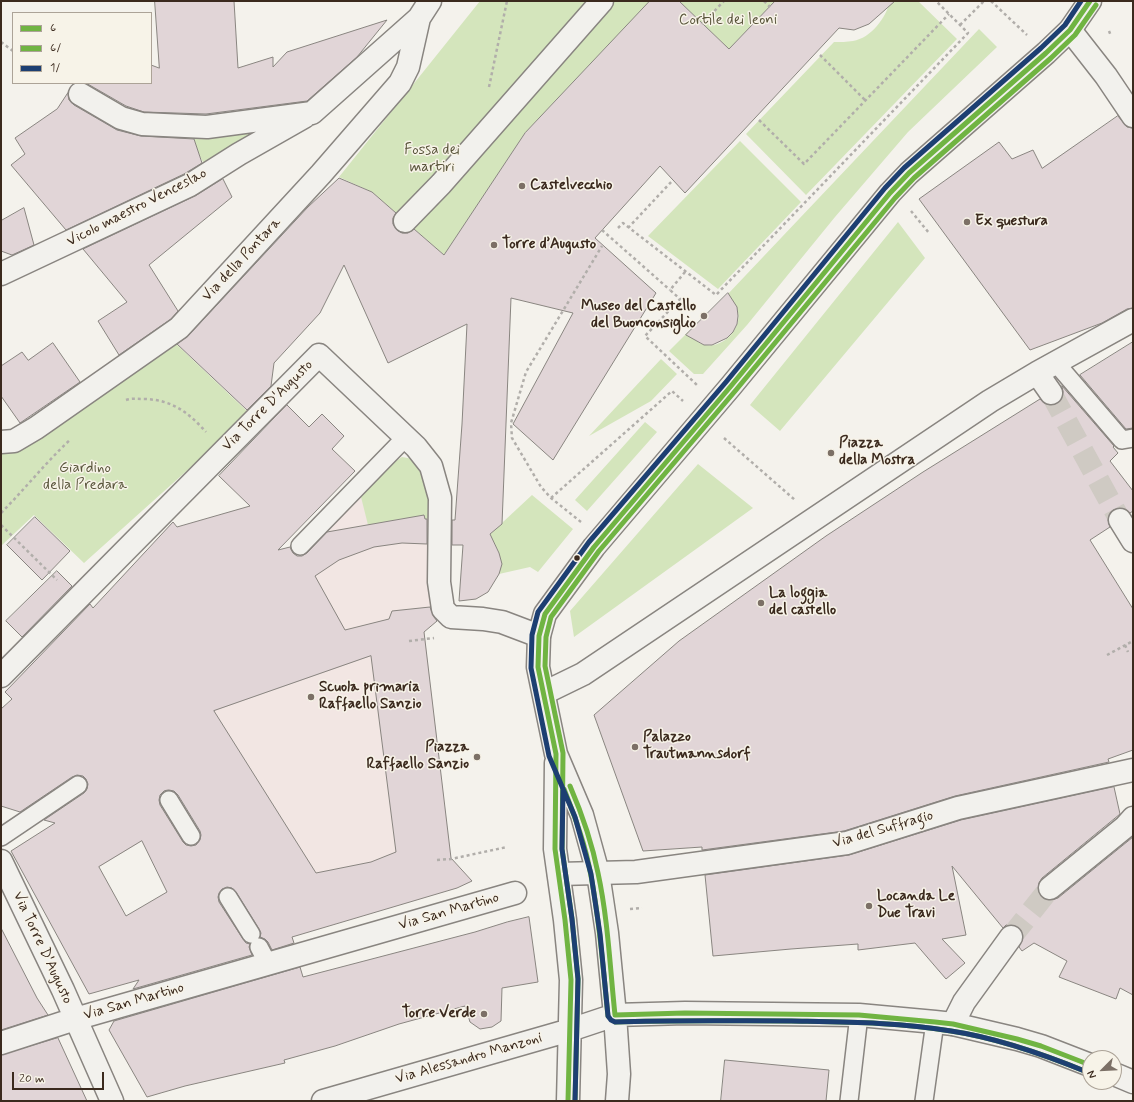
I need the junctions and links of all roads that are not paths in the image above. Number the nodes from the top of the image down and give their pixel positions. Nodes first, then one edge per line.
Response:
1 (602, 1) edge
2 (1090, 1) edge
3 (424, 10) edge
4 (1070, 30) junction
5 (80, 94) dead end
6 (312, 113) junction
7 (1133, 116) edge
8 (405, 221) dead end
9 (1, 274) edge
10 (1133, 320) edge
11 (1056, 363) junction
12 (1037, 373) junction
13 (1051, 393) tunnel mouth
14 (405, 438) junction
15 (1133, 438) edge
16 (1, 442) edge
17 (1120, 520) tunnel mouth
18 (1133, 541) edge
19 (300, 546) dead end
20 (539, 636) junction
21 (1, 676) edge
22 (544, 693) junction
23 (556, 754) junction
24 (1133, 770) edge
25 (78, 785) dead end
26 (169, 800) dead end
27 (1129, 823) edge
28 (191, 836) dead end
29 (1, 837) edge
30 (1, 861) edge
31 (598, 873) junction
32 (559, 874) junction
33 (1050, 888) tunnel mouth
34 (515, 893) dead end
35 (228, 897) dead end
36 (1011, 937) tunnel mouth
37 (259, 948) junction
38 (859, 1014) junction
39 (615, 1015) junction
40 (75, 1019) junction
41 (944, 1023) junction
42 (570, 1030) junction
43 (1, 1043) edge
44 (1082, 1062) edge
45 (1122, 1077) edge
46 (1133, 1082) edge
47 (112, 1101) edge
48 (323, 1101) edge
49 (568, 1101) edge
50 (617, 1101) edge
51 (849, 1101) edge
52 (924, 1101) edge

1 - 8 street
2 - 4 street
3 - 6 street, Vicolo maestro Venceslao
3 - 16 street, Via della Pontara
4 - 7 street
4 - 20 street
5 - 6 street
6 - 9 street, Vicolo maestro Venceslao
10 - 11 street
11 - 12 street
11 - 15 lane
12 - 13 street
12 - 22 street
14 - 19 lane
14 - 20 street, Via Torre D'Augusto
14 - 21 street, Via Torre D'Augusto
17 - 18 street
20 - 22 street
22 - 23 street
23 - 31 street
23 - 32 street
24 - 31 street, Via del Suffragio
25 - 29 lane
26 - 28 lane
27 - 33 street
30 - 40 street, Via Torre D'Augusto
31 - 32 street, Via del Suffragio
31 - 39 street
32 - 42 street
34 - 37 street, Via San Martino
35 - 37 lane
36 - 41 street
37 - 40 street, Via San Martino
38 - 39 street, Via Alessandro Manzoni
38 - 41 street, Via Alessandro Manzoni
38 - 51 lane
39 - 42 street, Via Alessandro Manzoni
39 - 50 street
40 - 43 street, Via San Martino
40 - 47 street, Via Torre D'Augusto
41 - 44 street, Via Alessandro Manzoni
41 - 52 lane
42 - 48 street, Via Alessandro Manzoni
42 - 49 street
45 - 46 street

